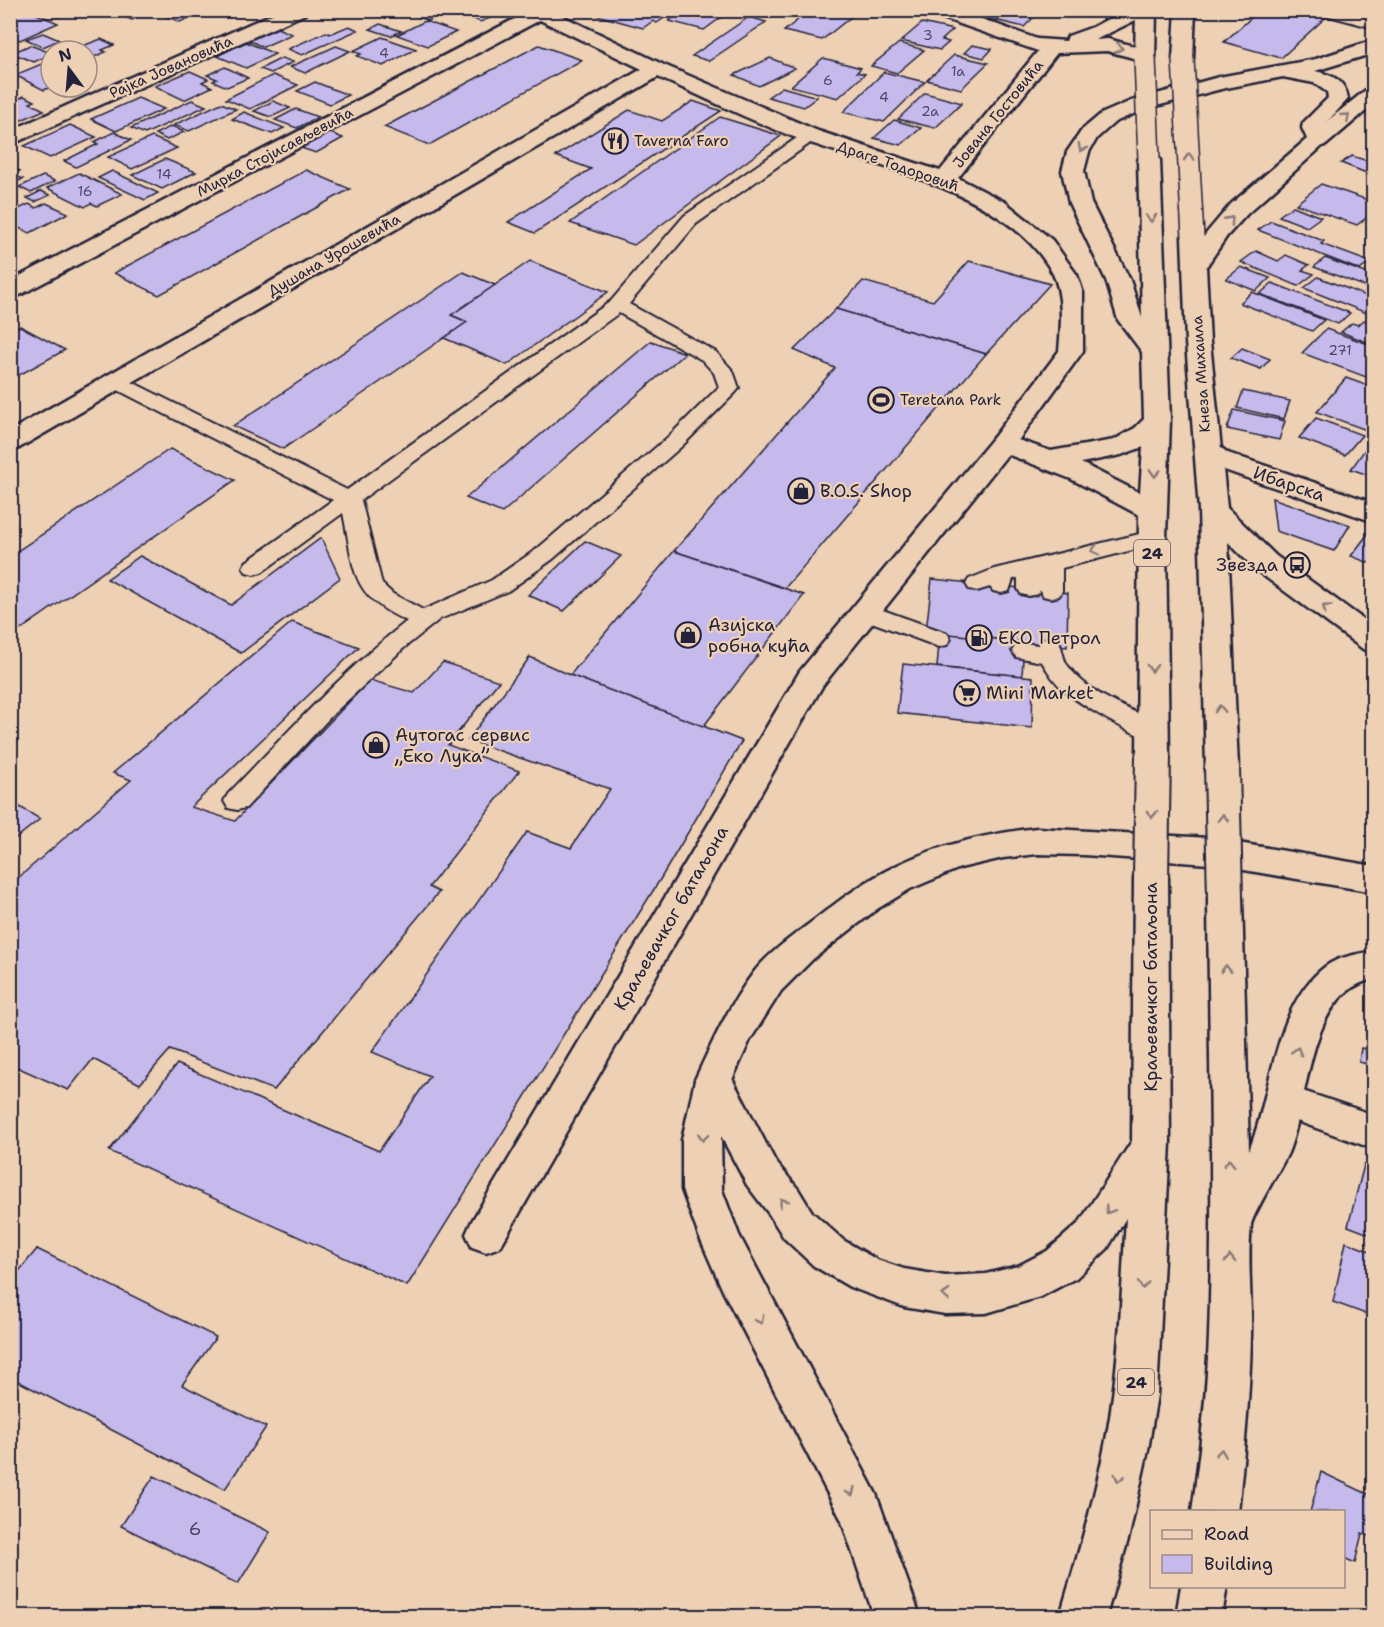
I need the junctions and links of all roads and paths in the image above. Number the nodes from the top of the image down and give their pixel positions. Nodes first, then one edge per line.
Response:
1 (298, 10) edge
2 (938, 10) edge
3 (1142, 10) edge
4 (1146, 10) edge
5 (1186, 10) edge
6 (1323, 10) edge
7 (537, 12) edge
8 (1374, 24) edge
9 (1374, 46) edge
10 (1051, 47) junction
11 (1145, 56) junction
12 (657, 69) junction
13 (1271, 74) junction
14 (1374, 93) edge
15 (810, 136) junction
16 (10, 139) edge
17 (1318, 141) junction
18 (945, 180) junction
19 (1195, 266) junction
20 (10, 291) edge
21 (618, 305) junction
22 (1155, 351) junction
23 (115, 381) junction
24 (1157, 420) junction
25 (10, 442) edge
26 (1003, 443) junction
27 (1207, 450) junction
28 (1052, 459) junction
29 (350, 500) junction
30 (1213, 510) junction
31 (1374, 513) edge
32 (1153, 525) junction
33 (254, 567) dead end
34 (977, 584) dead end
35 (866, 612) junction
36 (424, 619) junction
37 (939, 639) dead end
38 (1374, 642) edge
39 (1036, 649) dead end
40 (1153, 743) junction
41 (237, 801) dead end
42 (1374, 879) edge
43 (1374, 965) edge
44 (714, 1080) junction
45 (1285, 1101) junction
46 (1374, 1132) edge
47 (1151, 1143) junction
48 (1230, 1222) junction
49 (486, 1234) dead end
50 (1215, 1510) edge
51 (1204, 1588) edge
52 (897, 1617) edge
53 (1083, 1617) edge
54 (1199, 1617) edge

1 - 16 main road, Рајка Јовановића
2 - 10 main road
3 - 10 main road
4 - 11 main road, 24
19 -> 5 main road, Кнеза Михаила, bridge
6 - 8 lane
7 - 12 main road, Драге Тодоровић
7 - 20 main road, Мирка Стојисављевића
9 - 13 main road
10 -> 11 main road
10 - 18 main road, Јована Гостовића
11 -> 22 main road, 24, bridge
12 - 15 main road, Драге Тодоровић
12 - 23 main road, Душана Урошевића
13 - 17 main road
13 -> 22 main road
17 -> 14 main road
15 - 18 main road, Драге Тодоровић
15 - 21 lane
19 -> 17 main road
18 - 26 main road, Драге Тодоровић
19 - 27 main road, Кнеза Михаила
21 - 29 lane
21 - 36 lane
22 - 24 main road, Краљевачког батаљона / 24
23 - 25 main road, Душана Урошевића
23 - 29 lane
24 - 28 main road
24 -> 32 main road, Краљевачког батаљона / 24
26 - 28 main road
26 - 35 main road, Краљевачког батаљона
27 - 30 main road, Кнеза Михаила
27 - 31 main road, Ибарска
28 - 32 main road
29 - 33 lane
29 - 36 lane
38 -> 30 main road
48 -> 30 main road, bridge
32 -> 34 lane
32 -> 40 main road, Краљевачког батаљона / 24
35 - 37 lane
35 - 49 main road, Краљевачког батаљона
36 - 41 lane
39 - 40 lane
40 -> 47 main road, Краљевачког батаљона / 24, bridge
42 - 44 main road
45 -> 43 main road
47 -> 44 main road
44 -> 52 main road
45 - 46 main road
45 - 48 main road
47 -> 53 main road, Краљевачког батаљона / 24
50 -> 48 main road
51 - 54 main road

